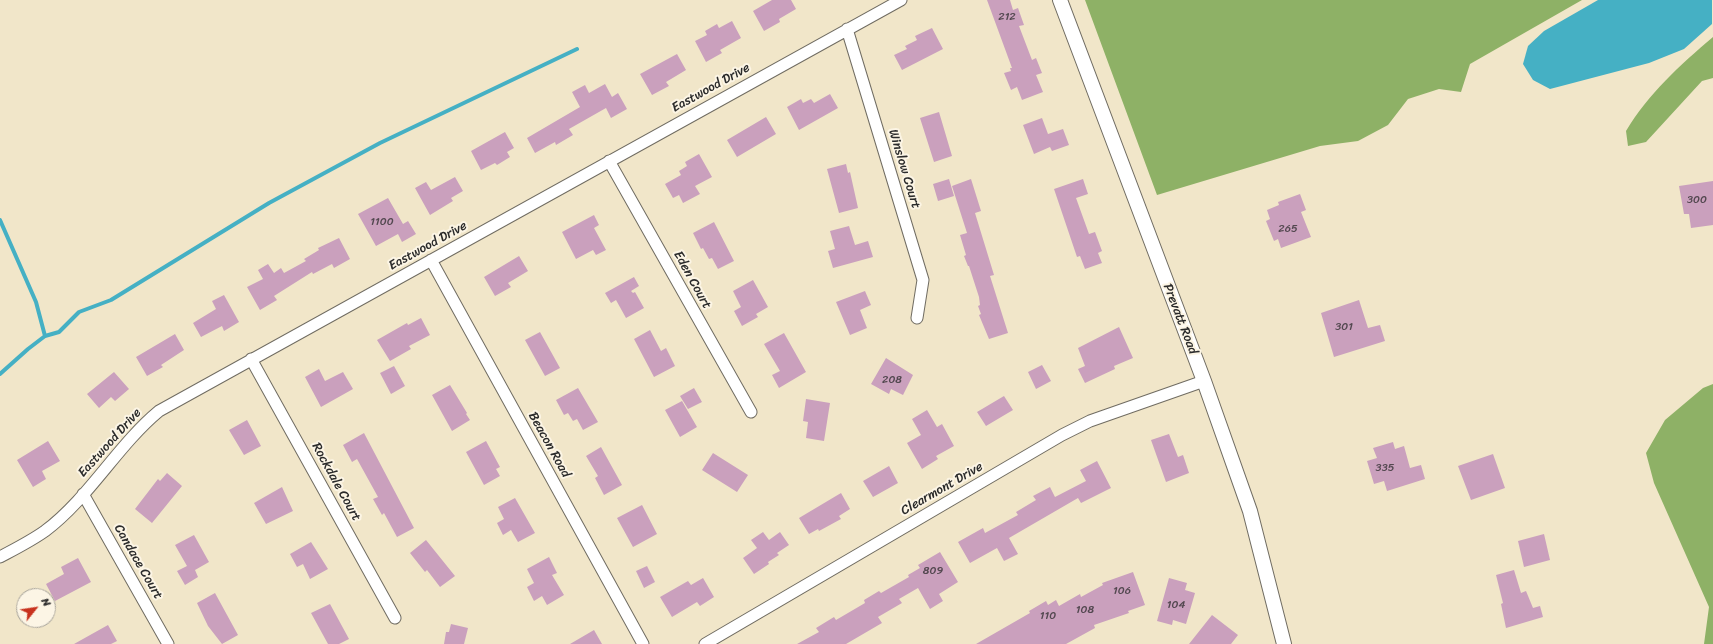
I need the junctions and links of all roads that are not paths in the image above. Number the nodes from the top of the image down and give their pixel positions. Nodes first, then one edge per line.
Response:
1 (901, 0) edge
2 (1060, 0) edge
3 (847, 29) junction
4 (609, 161) junction
5 (431, 260) junction
6 (917, 318) dead end
7 (252, 360) junction
8 (1204, 381) junction
9 (751, 412) dead end
10 (83, 494) junction
11 (0, 557) edge
12 (395, 618) dead end
13 (168, 644) edge
14 (643, 644) edge
15 (705, 644) edge
16 (1284, 644) edge

1 - 3 street, Eastwood Drive
2 - 8 street, Prevatt Road
3 - 4 street, Eastwood Drive
3 - 6 street, Winslow Court
4 - 5 street, Eastwood Drive
4 - 9 street, Eden Court
5 - 7 street, Eastwood Drive
5 - 14 street, Beacon Road
7 - 10 street, Eastwood Drive
7 - 12 street, Rockdale Court
8 - 15 street, Clearmont Drive
8 - 16 street, Prevatt Road
10 - 11 street, Eastwood Drive
10 - 13 street, Candace Court

